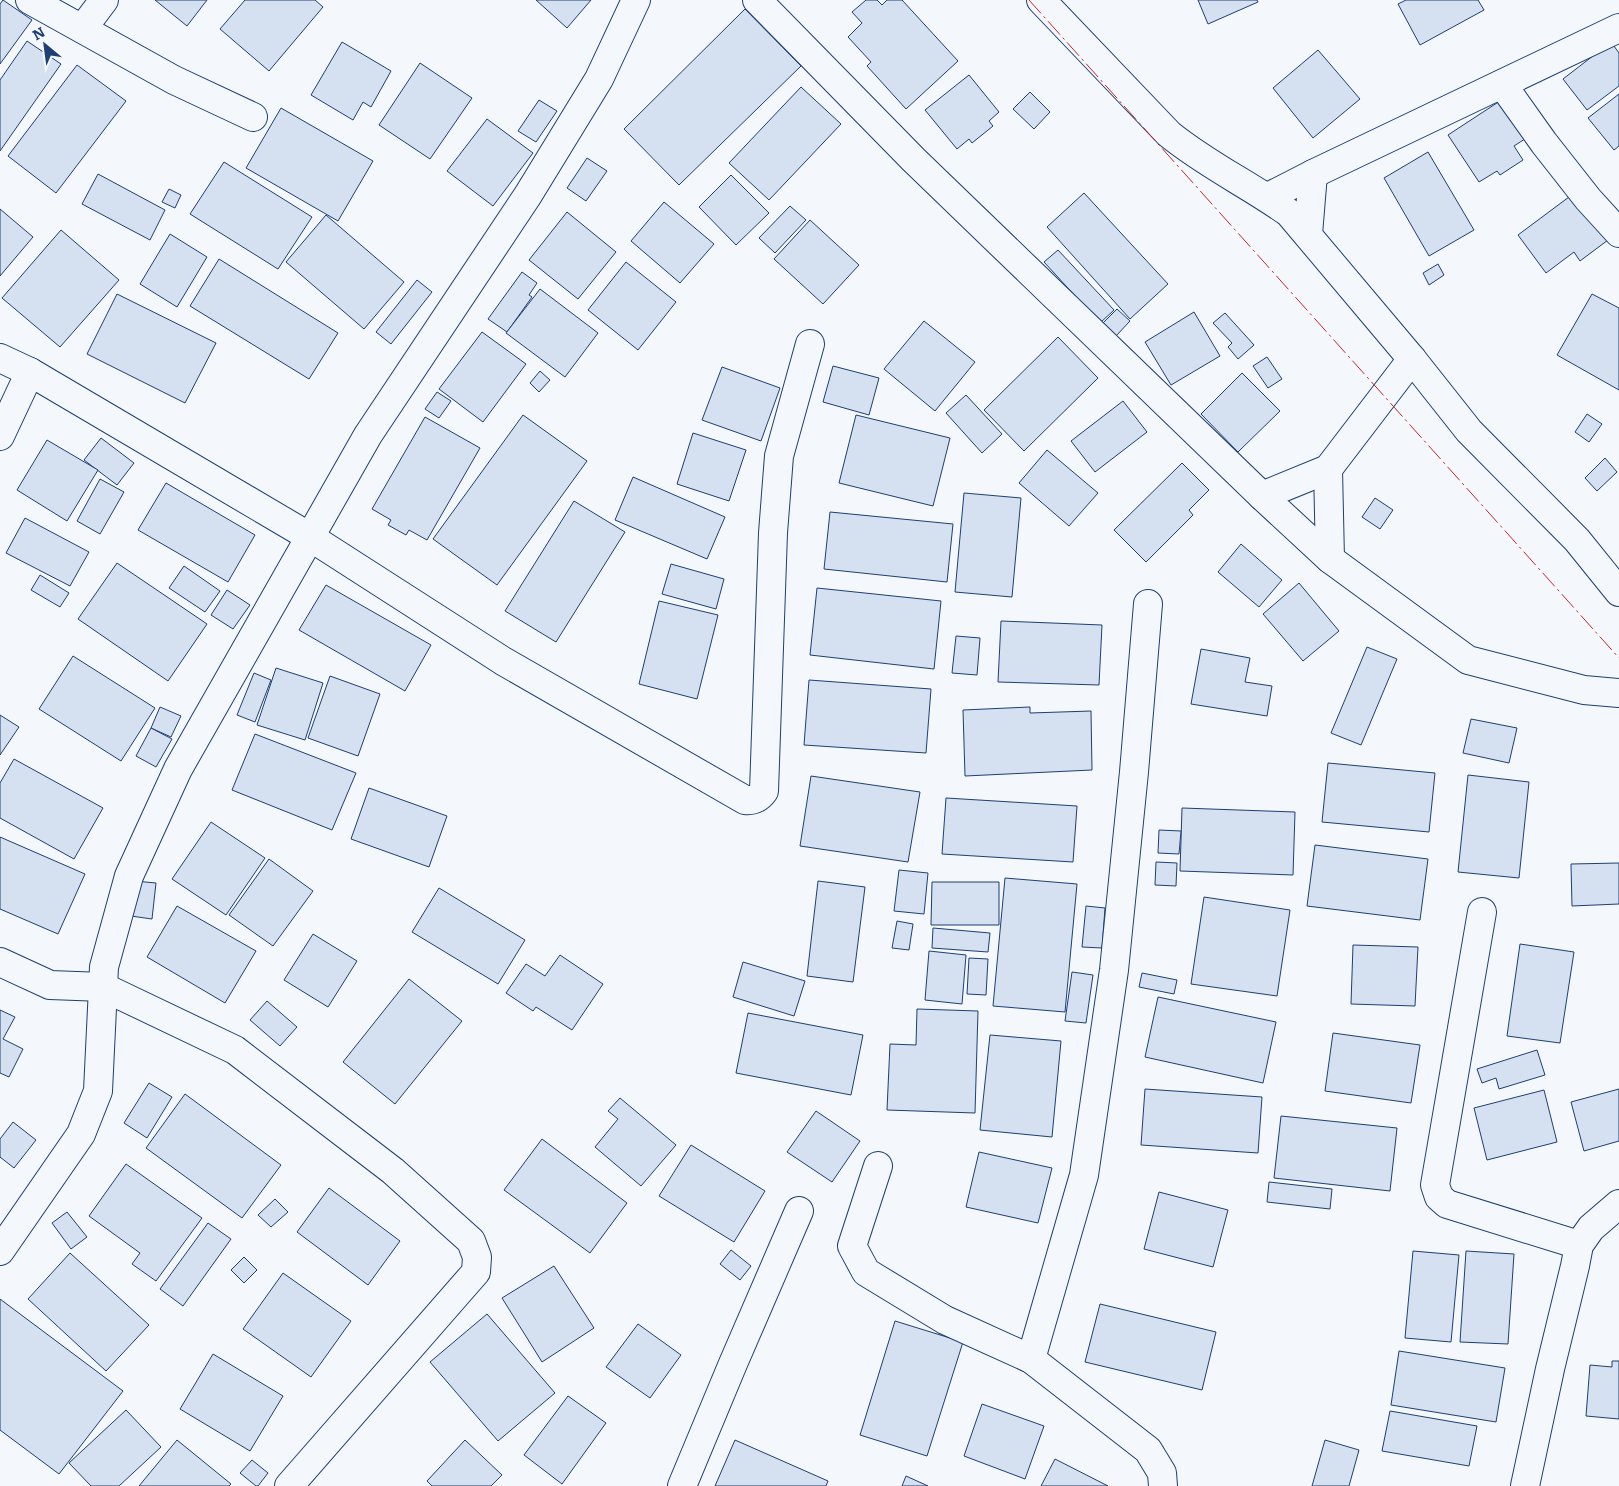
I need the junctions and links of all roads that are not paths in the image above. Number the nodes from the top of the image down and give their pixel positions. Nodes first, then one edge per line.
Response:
1 (30, 0) edge
2 (104, 0) edge
3 (636, 0) edge
4 (757, 0) edge
5 (1041, 0) edge
6 (83, 28) junction
7 (1619, 28) edge
8 (1502, 84) junction
9 (252, 117) dead end
10 (1313, 174) junction
11 (1268, 197) junction
12 (1619, 233) edge
13 (1308, 234) junction
14 (810, 344) dead end
15 (0, 358) edge
16 (1412, 359) junction
17 (30, 372) junction
18 (0, 436) edge
19 (1328, 470) junction
20 (1262, 496) junction
21 (310, 537) junction
22 (1330, 559) junction
23 (1619, 592) edge
24 (1148, 604) dead end
25 (1619, 693) edge
26 (1482, 912) dead end
27 (0, 962) edge
28 (103, 987) junction
29 (878, 1166) dead end
30 (1619, 1204) edge
31 (799, 1211) dead end
32 (1579, 1245) junction
33 (0, 1251) edge
34 (1031, 1358) junction
35 (289, 1486) edge
36 (682, 1486) edge
37 (1163, 1486) edge
38 (1525, 1486) edge

1 - 6 street
2 - 6 street
3 - 21 street
4 - 20 street
5 - 11 street
6 - 9 street
7 - 8 street
8 - 10 street
8 - 12 street
10 - 11 street
10 - 13 street
11 - 13 street
13 - 16 street
14 - 21 street
15 - 17 street
16 - 19 street
16 - 23 street
17 - 18 street
17 - 21 street
19 - 20 street
19 - 22 street
20 - 22 street
21 - 28 street
22 - 25 street
24 - 34 street
26 - 32 street
27 - 28 street
28 - 33 street
28 - 35 street
29 - 34 street
30 - 32 street
31 - 36 street
32 - 38 street
34 - 37 street

